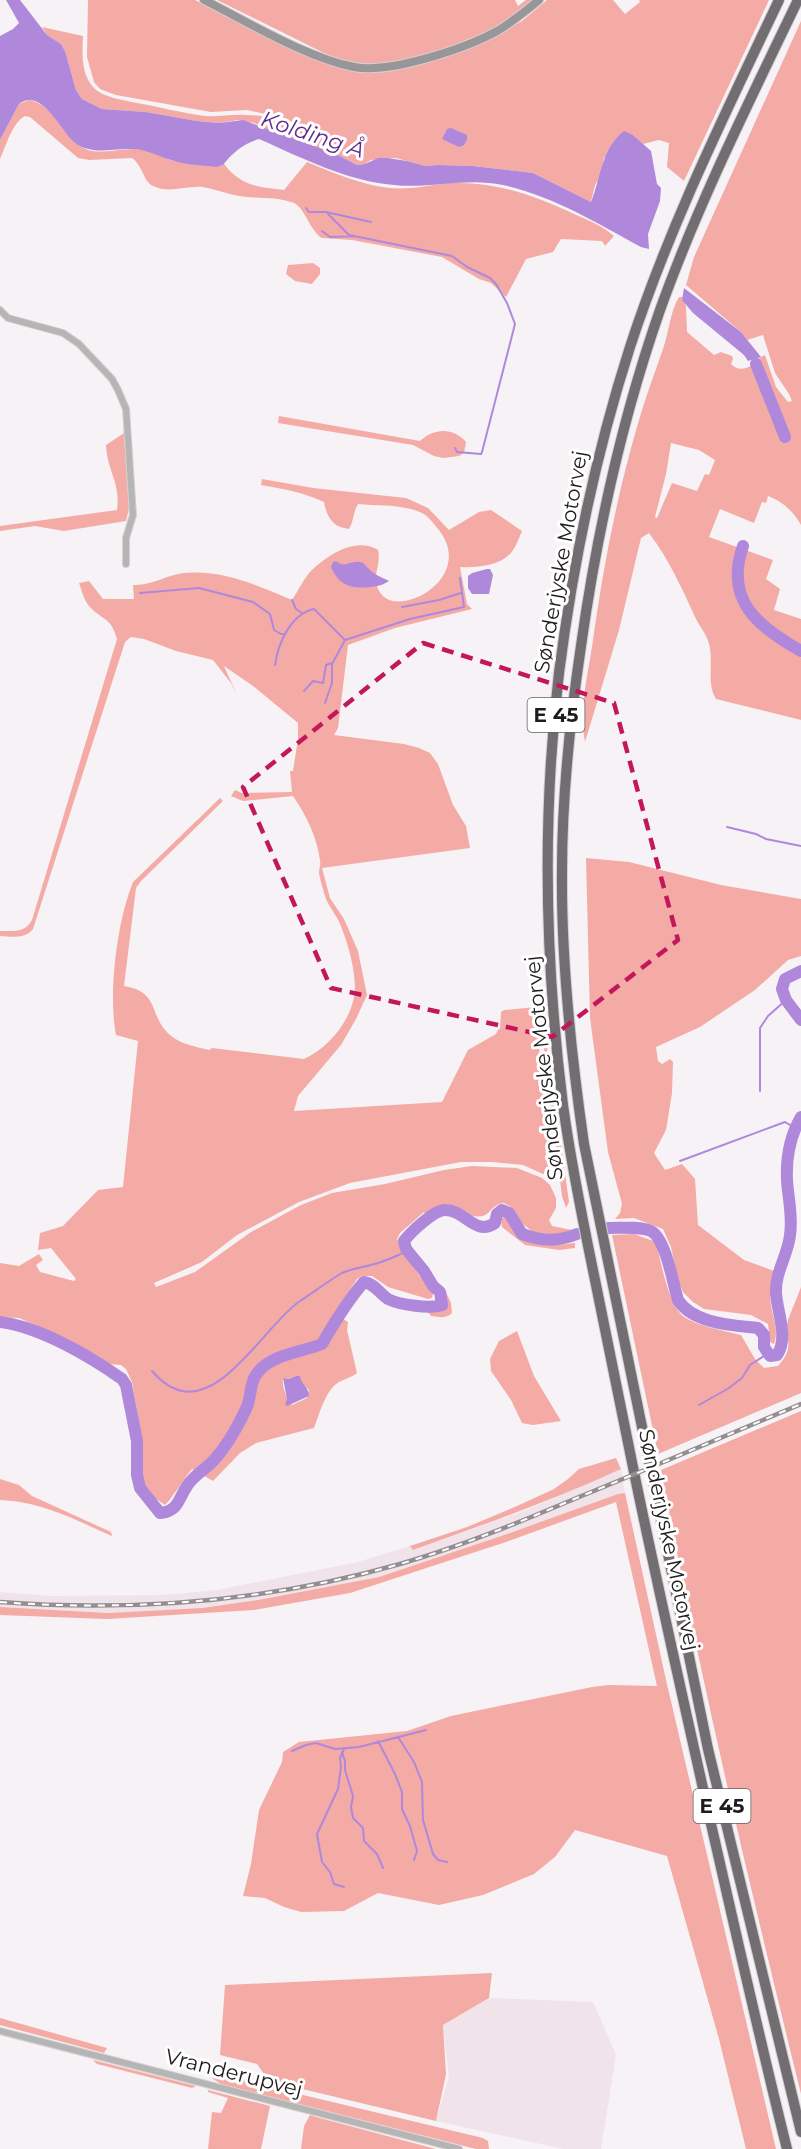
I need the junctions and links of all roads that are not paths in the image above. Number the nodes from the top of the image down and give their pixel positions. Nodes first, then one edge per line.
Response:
1 (204, 0) edge
2 (539, 0) edge
3 (779, 0) edge
4 (798, 0) edge
5 (0, 310) edge
6 (126, 564) dead end
7 (0, 2031) edge
8 (801, 2132) edge
9 (459, 2149) edge
10 (787, 2149) edge

1 - 2 main road
3 - 10 highway, Sønderjyske Motorvej / E 45
4 - 8 highway, Sønderjyske Motorvej / E 45
5 - 6 street
7 - 9 street, Vranderupvej

